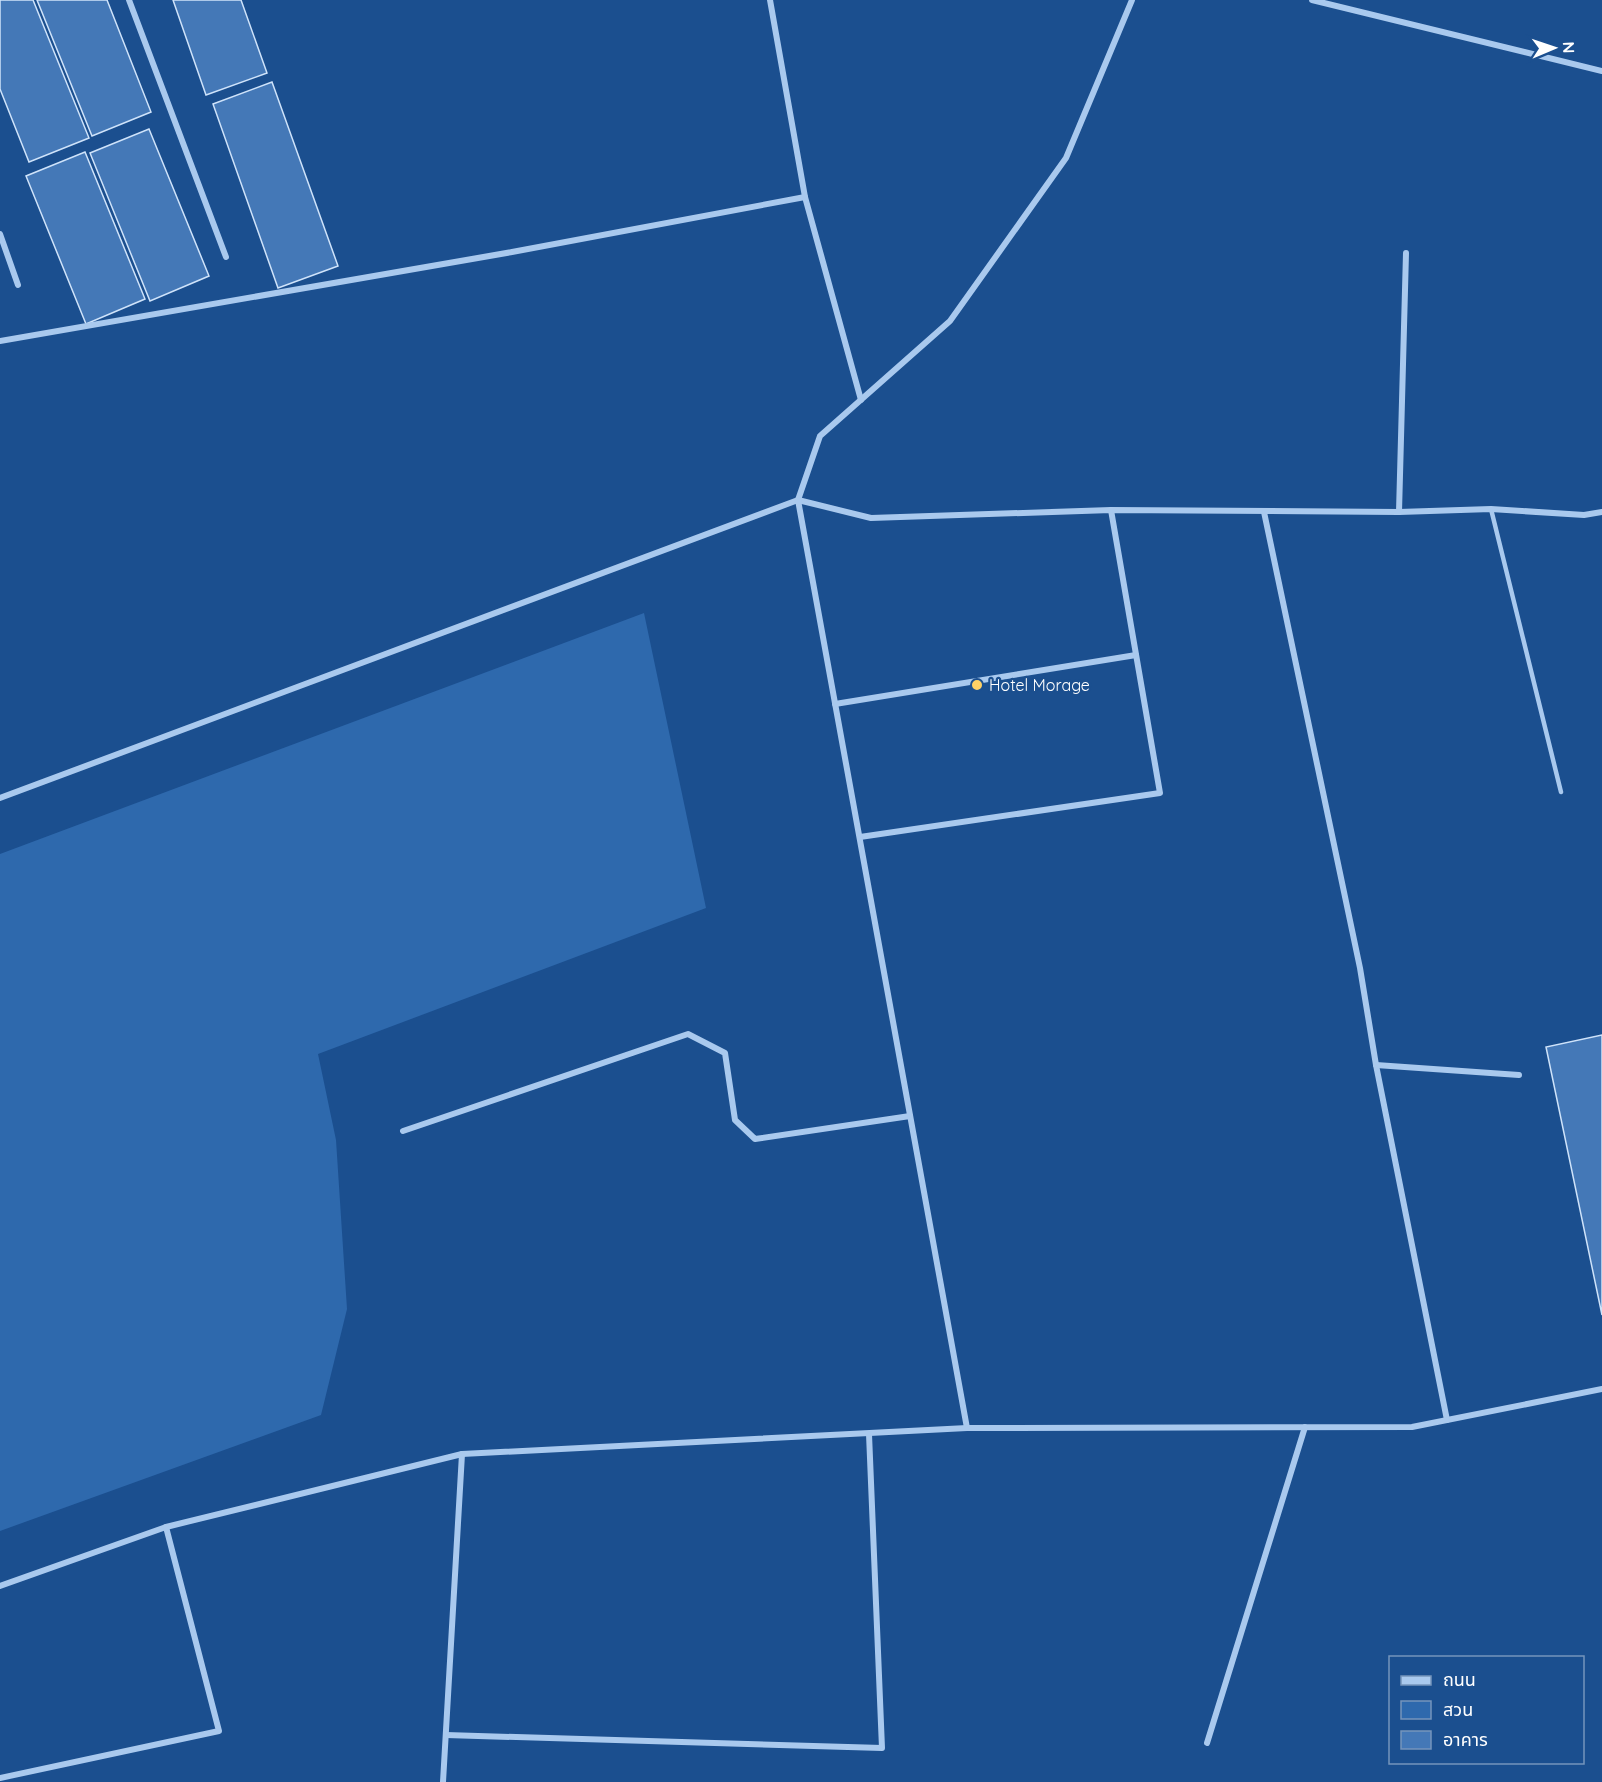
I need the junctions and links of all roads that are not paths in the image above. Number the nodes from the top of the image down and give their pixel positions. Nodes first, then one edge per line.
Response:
1 (129, 0) edge
2 (770, 0) edge
3 (1132, 0) edge
4 (1312, 0) edge
5 (1602, 71) edge
6 (805, 197) junction
7 (0, 234) edge
8 (1406, 253) dead end
9 (226, 257) dead end
10 (18, 285) dead end
11 (0, 341) edge
12 (861, 400) junction
13 (798, 500) junction
14 (1491, 509) junction
15 (1111, 510) junction
16 (1264, 512) junction
17 (1400, 512) junction
18 (1602, 512) edge
19 (1136, 655) junction
20 (835, 704) junction
21 (1561, 792) dead end
22 (0, 798) edge
23 (860, 837) junction
24 (1376, 1065) junction
25 (1519, 1075) dead end
26 (910, 1116) junction
27 (403, 1131) dead end
28 (1602, 1389) edge
29 (1447, 1420) junction
30 (1305, 1427) junction
31 (967, 1428) junction
32 (869, 1434) junction
33 (462, 1454) junction
34 (166, 1527) junction
35 (0, 1586) edge
36 (446, 1735) junction
37 (1207, 1743) dead end
38 (0, 1778) edge
39 (443, 1782) edge

1 - 9 street
2 - 6 street
3 - 12 street
4 - 5 street
6 - 11 street
6 - 12 street
7 - 10 street
8 - 17 street
12 - 13 street
13 - 15 street
13 - 20 street
13 - 22 street
14 - 17 street
14 - 18 street
14 - 21 lane
15 - 16 street
15 - 19 street
16 - 17 street
16 - 24 street
19 - 20 street
19 - 23 street
20 - 23 street
23 - 26 street
24 - 25 street
24 - 29 street
26 - 27 street
26 - 31 street
28 - 29 street
29 - 30 street
30 - 31 street
30 - 37 street
31 - 32 street
32 - 33 street
32 - 36 street
33 - 34 street
33 - 36 street
34 - 35 street
34 - 38 street
36 - 39 street

